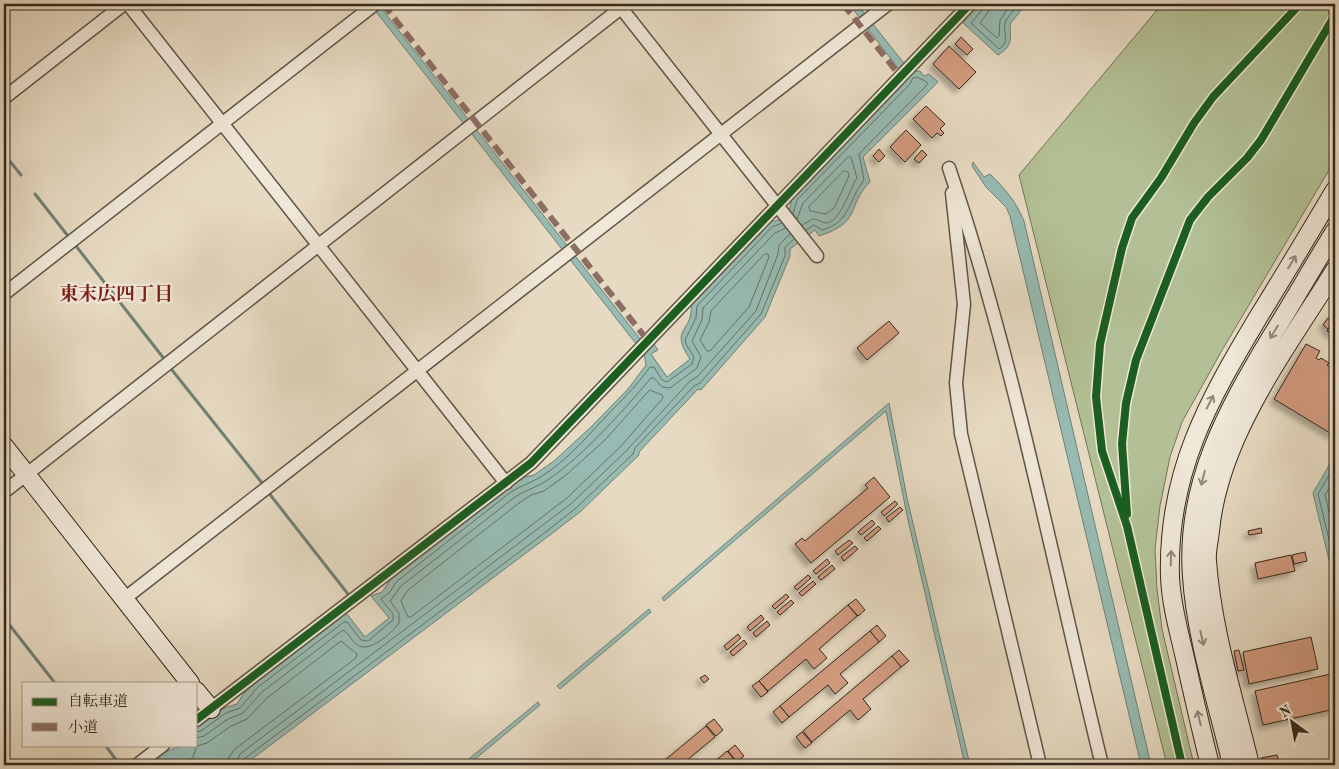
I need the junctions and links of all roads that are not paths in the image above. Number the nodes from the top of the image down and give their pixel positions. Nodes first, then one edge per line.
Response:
1 (124, 4) edge
2 (128, 4) edge
3 (888, 4) edge
4 (970, 4) edge
5 (622, 5) edge
6 (373, 6) edge
7 (4, 98) edge
8 (223, 124) junction
9 (720, 134) junction
10 (1335, 190) edge
11 (779, 209) junction
12 (1335, 231) edge
13 (320, 246) junction
14 (813, 252) dead end
15 (1335, 270) edge
16 (4, 294) edge
17 (417, 370) junction
18 (4, 446) edge
19 (26, 474) junction
20 (506, 483) junction
21 (4, 492) edge
22 (124, 599) junction
23 (189, 682) edge
24 (198, 693) edge
25 (211, 709) junction
26 (198, 719) edge
27 (163, 746) edge
28 (137, 765) edge
29 (1040, 765) edge
30 (1102, 765) edge
31 (1210, 765) edge
32 (1232, 765) edge
33 (1250, 765) edge

1 - 7 street
2 - 8 street
3 - 9 street
4 - 11 street
5 - 9 street
5 - 13 street
6 - 8 street
8 - 13 street
8 - 16 street
9 - 11 street
9 - 17 street
31 -> 10 street
11 - 14 street
11 - 20 street
12 -> 32 street
13 - 17 street
13 - 19 street
15 - 33 street
17 - 20 street
17 - 22 street
18 - 19 street
19 - 21 street
19 - 22 street
20 - 25 street
22 - 23 street
24 - 25 street
25 - 26 street
27 - 28 street
29 - 30 street

